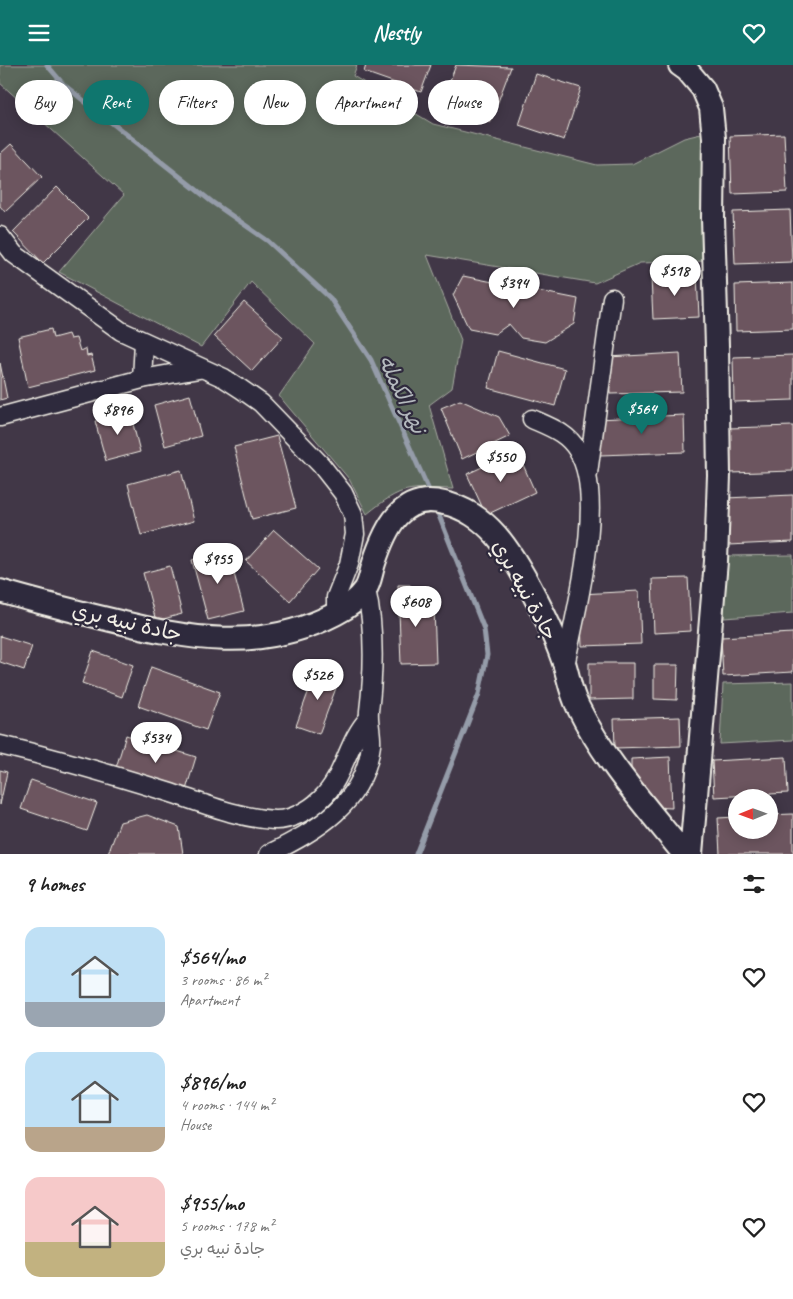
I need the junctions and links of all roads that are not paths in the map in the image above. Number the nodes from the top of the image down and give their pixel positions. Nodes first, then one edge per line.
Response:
1 (680, 65) edge
2 (0, 236) edge
3 (7, 257) edge
4 (612, 299) dead end
5 (144, 342) junction
6 (200, 369) junction
7 (142, 379) junction
8 (0, 417) edge
9 (532, 419) dead end
10 (588, 476) junction
11 (366, 589) junction
12 (0, 591) edge
13 (336, 614) junction
14 (565, 666) junction
15 (368, 719) junction
16 (0, 745) edge
17 (270, 854) edge
18 (684, 854) edge
19 (691, 854) edge

1 - 19 street
2 - 3 street
3 - 5 street
4 - 10 street
5 - 6 street
5 - 7 street
6 - 7 street
6 - 13 street
7 - 8 street
9 - 10 street
10 - 14 street
11 - 13 street, جادة نبيه بري
11 - 14 street, جادة نبيه بري
11 - 15 street
12 - 13 street, جادة نبيه بري
14 - 18 street, جادة نبيه بري
15 - 16 street
15 - 17 street

